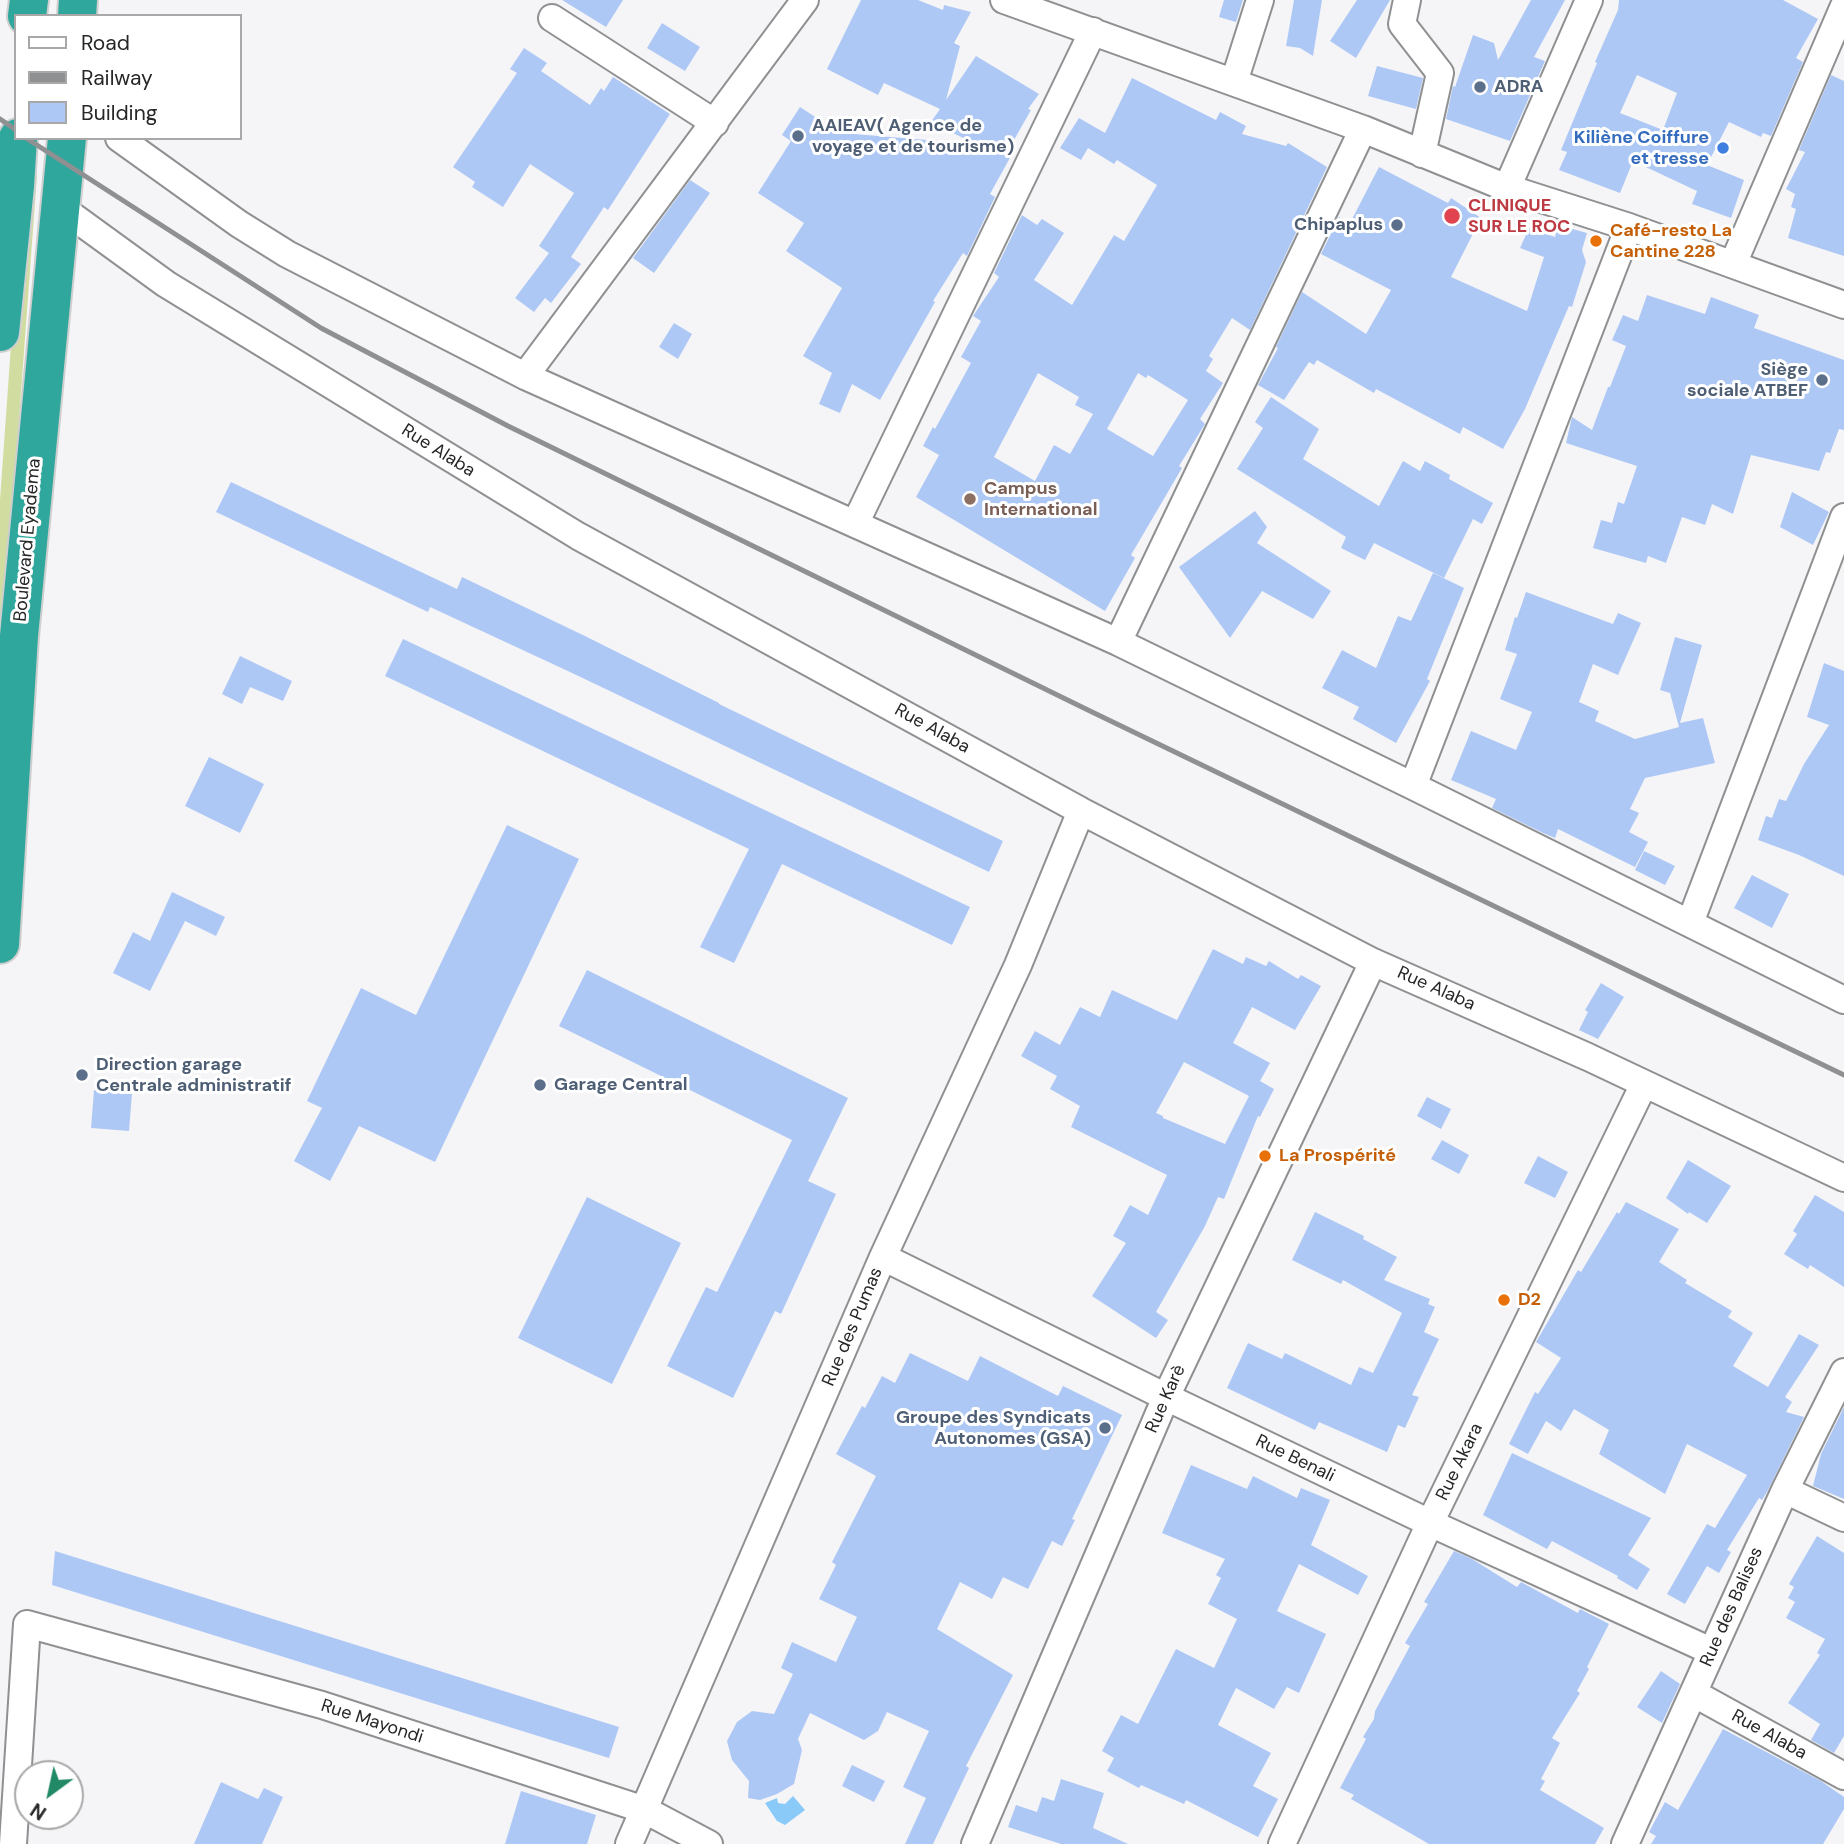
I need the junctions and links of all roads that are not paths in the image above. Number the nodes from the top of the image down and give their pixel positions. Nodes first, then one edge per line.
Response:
1 (804, 0) edge
2 (1004, 0) edge
3 (1260, 0) edge
4 (1407, 0) edge
5 (1589, 0) edge
6 (1844, 6) edge
7 (552, 18) dead end
8 (1093, 31) junction
9 (1234, 82) junction
10 (715, 123) junction
11 (1363, 129) junction
12 (18, 140) edge
13 (67, 140) edge
14 (122, 140) edge
15 (1422, 154) junction
16 (8, 182) edge
17 (1507, 188) junction
18 (60, 207) junction
19 (1629, 227) junction
20 (1733, 264) junction
21 (1844, 305) edge
22 (0, 332) edge
23 (525, 376) junction
24 (1844, 517) edge
25 (855, 524) junction
26 (1118, 642) junction
27 (1413, 786) junction
28 (1081, 811) junction
29 (4, 837) edge
30 (2, 900) edge
31 (1690, 923) junction
32 (0, 944) edge
33 (1373, 962) junction
34 (1844, 1000) edge
35 (1644, 1084) junction
36 (1844, 1178) edge
37 (883, 1257) junction
38 (1844, 1372) edge
39 (1166, 1397) junction
40 (1785, 1490) junction
41 (1844, 1518) edge
42 (1430, 1523) junction
43 (1711, 1651) junction
44 (1695, 1694) junction
45 (1844, 1776) edge
46 (645, 1810) junction
47 (13, 1844) edge
48 (629, 1844) edge
49 (709, 1844) edge
50 (975, 1844) edge
51 (1282, 1844) edge
52 (1625, 1844) edge

1 - 10 street
2 - 8 street
3 - 9 street
4 - 15 street
5 - 17 street
6 - 20 street
7 - 10 street
8 - 9 street
8 - 25 street
9 - 11 street
10 - 23 street
11 - 15 street
11 - 26 street
12 - 16 highway
13 - 18 highway, Boulevard Eyadema
14 - 23 street
15 - 17 street
16 - 22 highway
17 - 19 street
18 - 28 street, Rue Alaba
18 - 29 highway, Boulevard Eyadema
19 - 20 street
19 - 27 street
20 - 21 street
23 - 25 street
24 - 31 street
25 - 26 street
26 - 27 street
27 - 31 street
28 - 33 street, Rue Alaba
28 - 37 street, Rue des Pumas
29 - 30 highway, Boulevard Eyadema
30 - 32 highway, Boulevard Eyadema
31 - 34 street
33 - 35 street, Rue Alaba
33 - 39 street, Rue Karè
35 - 36 street, Rue Alaba
35 - 42 street, Rue Akara
37 - 39 street, Rue Benali
37 - 46 street, Rue des Pumas
38 - 40 street, Rue des Balises
39 - 42 street, Rue Benali
39 - 50 street, Rue Karè
40 - 41 street
40 - 43 street, Rue des Balises
42 - 43 street, Rue Benali
42 - 51 street, Rue Akara
43 - 44 street, Rue des Balises
44 - 45 street, Rue Alaba
44 - 52 street, Rue des Balises
46 - 47 street, Rue Mayondi
46 - 48 street, Rue des Pumas
46 - 49 street, Rue Mayondi

